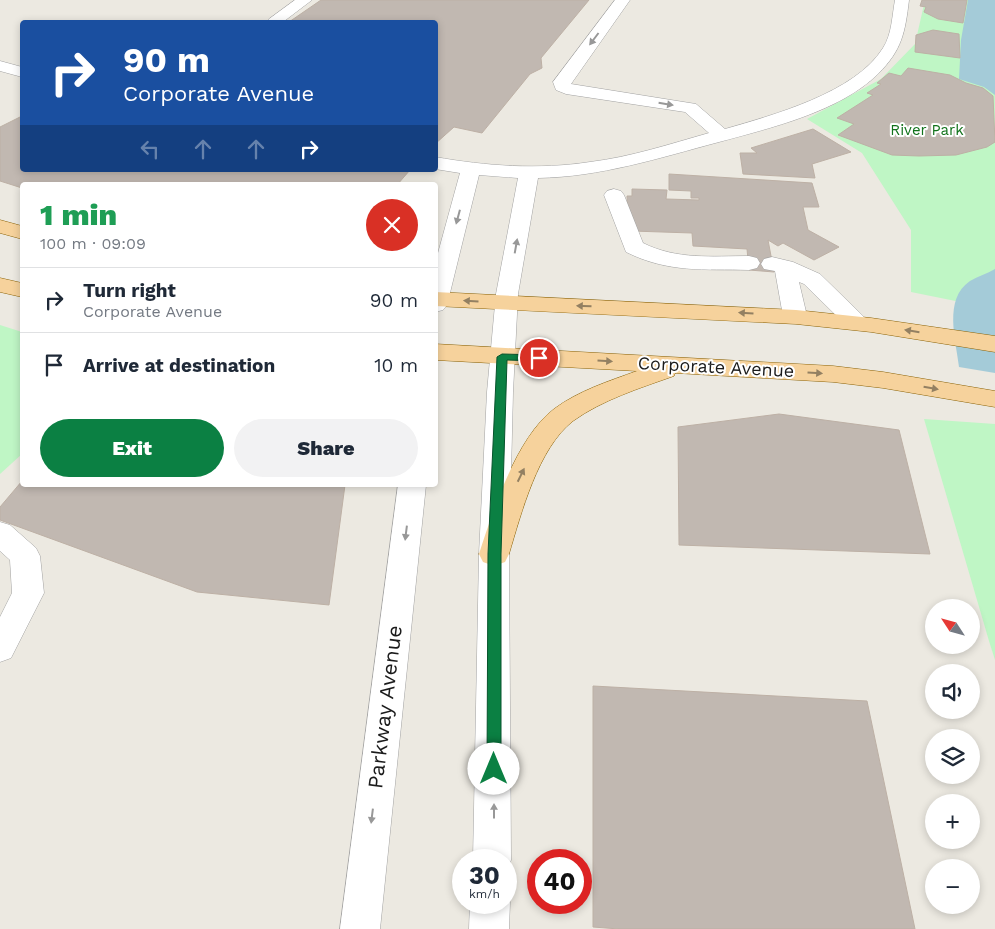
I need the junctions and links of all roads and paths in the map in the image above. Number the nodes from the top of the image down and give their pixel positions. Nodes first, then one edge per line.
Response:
1 (305, 0) edge
2 (623, 0) edge
3 (898, 1) edge
4 (277, 20) edge
5 (0, 66) edge
6 (20, 71) edge
7 (722, 135) junction
8 (438, 164) edge
9 (471, 170) junction
10 (529, 172) junction
11 (614, 195) dead end
12 (0, 226) edge
13 (20, 232) edge
14 (749, 263) dead end
15 (0, 285) edge
16 (20, 290) edge
17 (438, 290) edge
18 (438, 301) edge
19 (506, 303) junction
20 (795, 316) junction
21 (856, 322) junction
22 (995, 344) edge
23 (438, 352) edge
24 (502, 357) junction
25 (680, 365) junction
26 (995, 400) edge
27 (412, 487) edge
28 (0, 533) edge
29 (494, 554) junction
30 (0, 648) edge
31 (492, 849) edge
32 (490, 914) edge
33 (360, 929) edge
34 (489, 929) edge

1 - 4 street
2 -> 7 street
3 - 7 street
5 - 6 street
7 - 10 street
8 - 9 street
9 - 10 street
9 -> 17 street
19 -> 10 street
11 - 14 street
12 - 13 main road
15 - 16 main road
19 -> 18 main road
20 -> 19 main road
19 - 24 street
20 - 21 main road
20 - 21 street
22 -> 21 main road
23 - 24 main road, Corporate Avenue
24 -> 25 main road, Corporate Avenue
24 - 29 street
25 -> 26 main road, Corporate Avenue
29 -> 25 main road
27 -> 33 street, Parkway Avenue
28 - 30 street
31 -> 29 street
32 - 34 street

